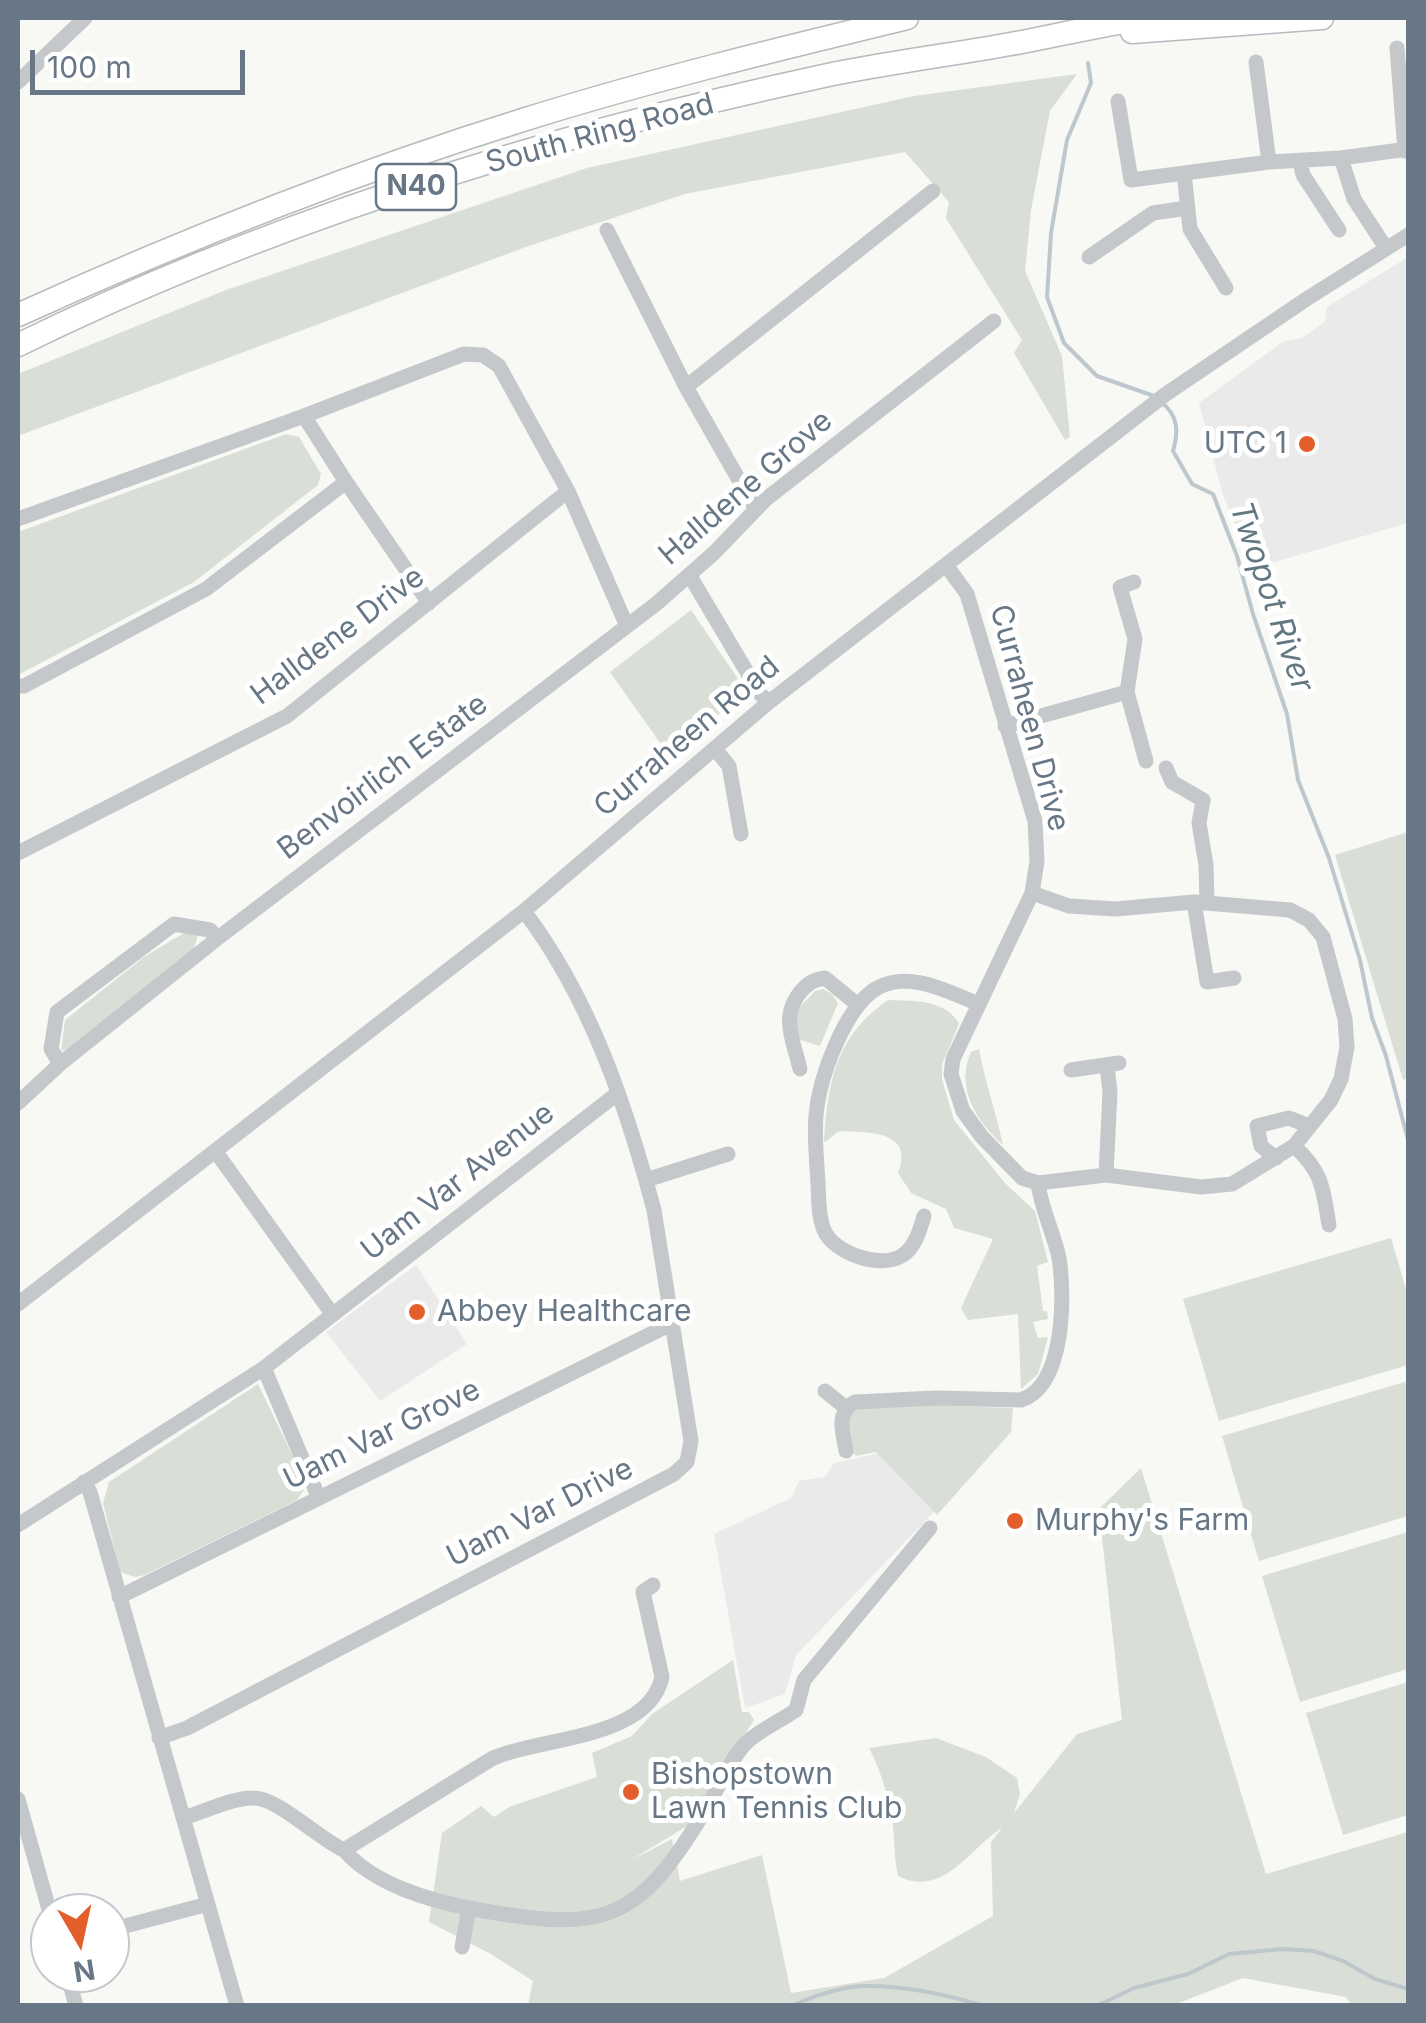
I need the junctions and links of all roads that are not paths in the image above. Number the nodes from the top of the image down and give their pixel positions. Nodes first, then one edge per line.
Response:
1 (85, 18) edge
2 (907, 18) edge
3 (1148, 18) edge
4 (1322, 18) edge
5 (1022, 42) junction
6 (1397, 48) dead end
7 (1256, 62) dead end
8 (18, 82) edge
9 (1118, 101) dead end
10 (1407, 150) edge
11 (1341, 158) junction
12 (1300, 161) junction
13 (1269, 162) junction
14 (1184, 173) junction
15 (933, 190) dead end
16 (1187, 208) junction
17 (607, 230) dead end
18 (1340, 230) dead end
19 (1408, 235) edge
20 (1386, 248) junction
21 (1088, 257) dead end
22 (1226, 288) dead end
23 (18, 316) edge
24 (994, 320) dead end
25 (18, 344) edge
26 (686, 387) junction
27 (304, 416) junction
28 (346, 482) junction
29 (568, 491) junction
30 (756, 508) junction
31 (18, 519) edge
32 (946, 565) junction
33 (690, 576) junction
34 (1134, 582) dead end
35 (430, 603) junction
36 (626, 624) junction
37 (582, 660) joint
38 (18, 686) edge
39 (1127, 692) junction
40 (769, 702) junction
41 (1005, 726) junction
42 (716, 749) junction
43 (1146, 761) dead end
44 (1166, 768) dead end
45 (740, 834) dead end
46 (18, 853) edge
47 (1032, 893) junction
48 (1200, 902) junction
49 (524, 911) junction
50 (218, 938) junction
51 (1234, 978) dead end
52 (979, 1004) junction
53 (858, 1005) junction
54 (60, 1064) junction
55 (800, 1069) dead end
56 (1071, 1070) dead end
57 (618, 1093) junction
58 (18, 1103) edge
59 (1309, 1126) junction
60 (1294, 1146) junction
61 (216, 1152) junction
62 (728, 1154) dead end
63 (1276, 1158) junction
64 (1106, 1175) junction
65 (646, 1180) junction
66 (1038, 1183) junction
67 (924, 1216) dead end
68 (1329, 1225) dead end
69 (18, 1304) edge
70 (333, 1315) junction
71 (671, 1324) junction
72 (264, 1368) junction
73 (825, 1392) dead end
74 (846, 1408) junction
75 (846, 1452) dead end
76 (84, 1482) junction
77 (318, 1496) junction
78 (18, 1525) edge
79 (930, 1528) dead end
80 (654, 1585) dead end
81 (118, 1597) junction
82 (159, 1738) junction
83 (18, 1799) edge
84 (183, 1818) junction
85 (344, 1850) junction
86 (44, 1893) edge
87 (208, 1904) junction
88 (469, 1908) junction
89 (130, 1925) edge
90 (462, 1947) dead end
91 (237, 2006) edge

1 - 8 street
2 - 23 highway, South Ring Road / N40
3 - 5 highway, South Ring Road / N40
4 - 5 highway
5 - 25 highway, South Ring Road / N40
6 - 10 street
7 - 13 street
9 - 14 street
10 - 11 street
11 - 12 street
11 - 20 street
12 - 13 street
12 - 18 street
13 - 14 street
14 - 16 street
15 - 26 street
16 - 21 street
16 - 22 street
17 - 26 street
19 - 20 street, Curraheen Road
20 - 32 street, Curraheen Road
24 - 30 street, Halldene Grove
26 - 30 street
27 - 28 street
27 - 29 street
27 - 31 street
28 - 35 street
28 - 38 street
29 - 35 street, Halldene Drive
29 - 36 street
30 - 33 street, Halldene Grove
32 - 40 street, Curraheen Road
32 - 41 street, Curraheen Drive
33 - 36 street, Halldene Grove
33 - 40 street
34 - 39 street
35 - 46 street, Halldene Drive
36 - 37 street, Halldene Grove
37 - 50 street, Benvoirlich Estate
39 - 41 street
39 - 43 street
40 - 42 street, Curraheen Road
41 - 47 street, Curraheen Drive
42 - 45 street
42 - 49 street, Curraheen Road
44 - 48 street
47 - 48 street
47 - 52 street, Curraheen Drive
48 - 51 street
48 - 59 street
49 - 57 street, Uam Var Drive
49 - 61 street, Curraheen Road
50 - 54 street, Benvoirlich Estate
50 - 54 street
52 - 53 street
52 - 66 street, Curraheen Drive
53 - 55 street
53 - 67 street
54 - 58 street, Benvoirlich Estate
56 - 64 street
57 - 65 street, Uam Var Drive
57 - 70 street, Uam Var Avenue
59 - 60 street
59 - 63 street
60 - 63 street
60 - 68 street
61 - 69 street, Curraheen Road
61 - 70 street
62 - 65 street
63 - 64 street
64 - 66 street
65 - 71 street, Uam Var Drive
66 - 74 street
70 - 72 street, Uam Var Avenue
71 - 77 street, Uam Var Grove
71 - 82 street, Uam Var Drive
72 - 76 street, Uam Var Avenue
72 - 77 street
73 - 74 street
74 - 75 street
76 - 78 street, Uam Var Avenue
76 - 81 street
77 - 81 street, Uam Var Grove
79 - 88 street
80 - 85 street
81 - 82 street
82 - 84 street
83 - 86 street
84 - 85 street
84 - 87 street
85 - 88 street
87 - 89 street
87 - 91 street
88 - 90 street

